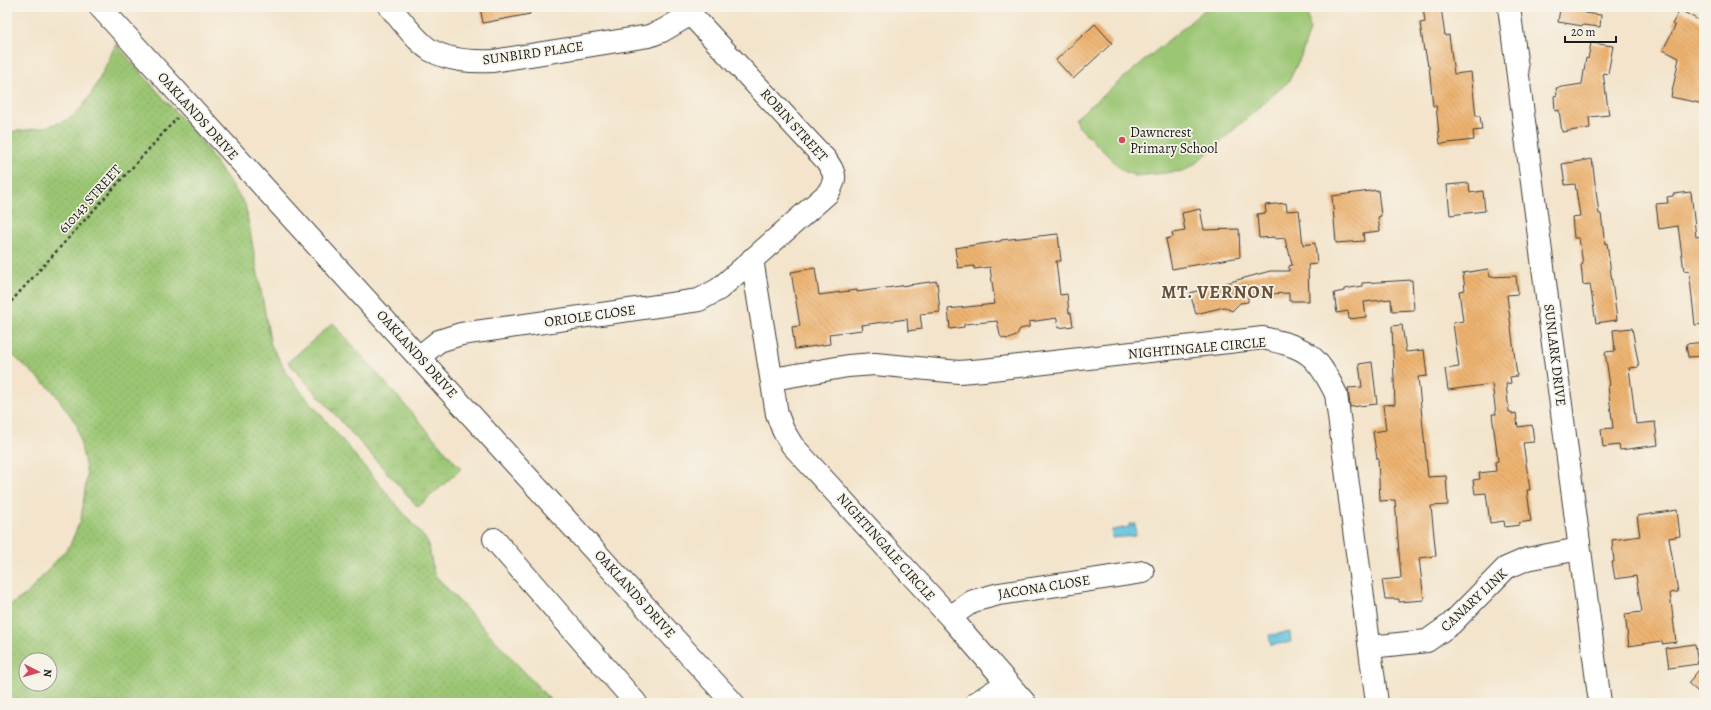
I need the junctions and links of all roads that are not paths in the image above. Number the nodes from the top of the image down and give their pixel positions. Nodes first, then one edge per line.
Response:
1 (390, 7) edge
2 (1509, 7) edge
3 (102, 8) edge
4 (688, 11) edge
5 (752, 259) junction
6 (419, 356) junction
7 (773, 379) junction
8 (494, 539) dead end
9 (1579, 549) junction
10 (1143, 572) dead end
11 (950, 617) junction
12 (1370, 647) junction
13 (1007, 683) junction
14 (636, 703) edge
15 (734, 703) edge
16 (976, 703) edge
17 (1025, 703) edge
18 (1377, 703) edge
19 (1600, 703) edge

1 - 4 street, SUNBIRD PLACE
2 - 9 street, SUNLARK DRIVE
3 - 6 street, OAKLANDS DRIVE
4 - 5 street, ROBIN STREET
5 - 6 street, ORIOLE CLOSE
5 - 7 street, NIGHTINGALE CIRCLE
6 - 15 street, OAKLANDS DRIVE
7 - 11 street, NIGHTINGALE CIRCLE
7 - 12 street, NIGHTINGALE CIRCLE
8 - 14 street
9 - 12 street, CANARY LINK
9 - 19 street, SUNLARK DRIVE
10 - 11 street, JACONA CLOSE
11 - 13 street, NIGHTINGALE CIRCLE
12 - 18 street, NIGHTINGALE CIRCLE
13 - 16 street
13 - 17 street, NIGHTINGALE CIRCLE

